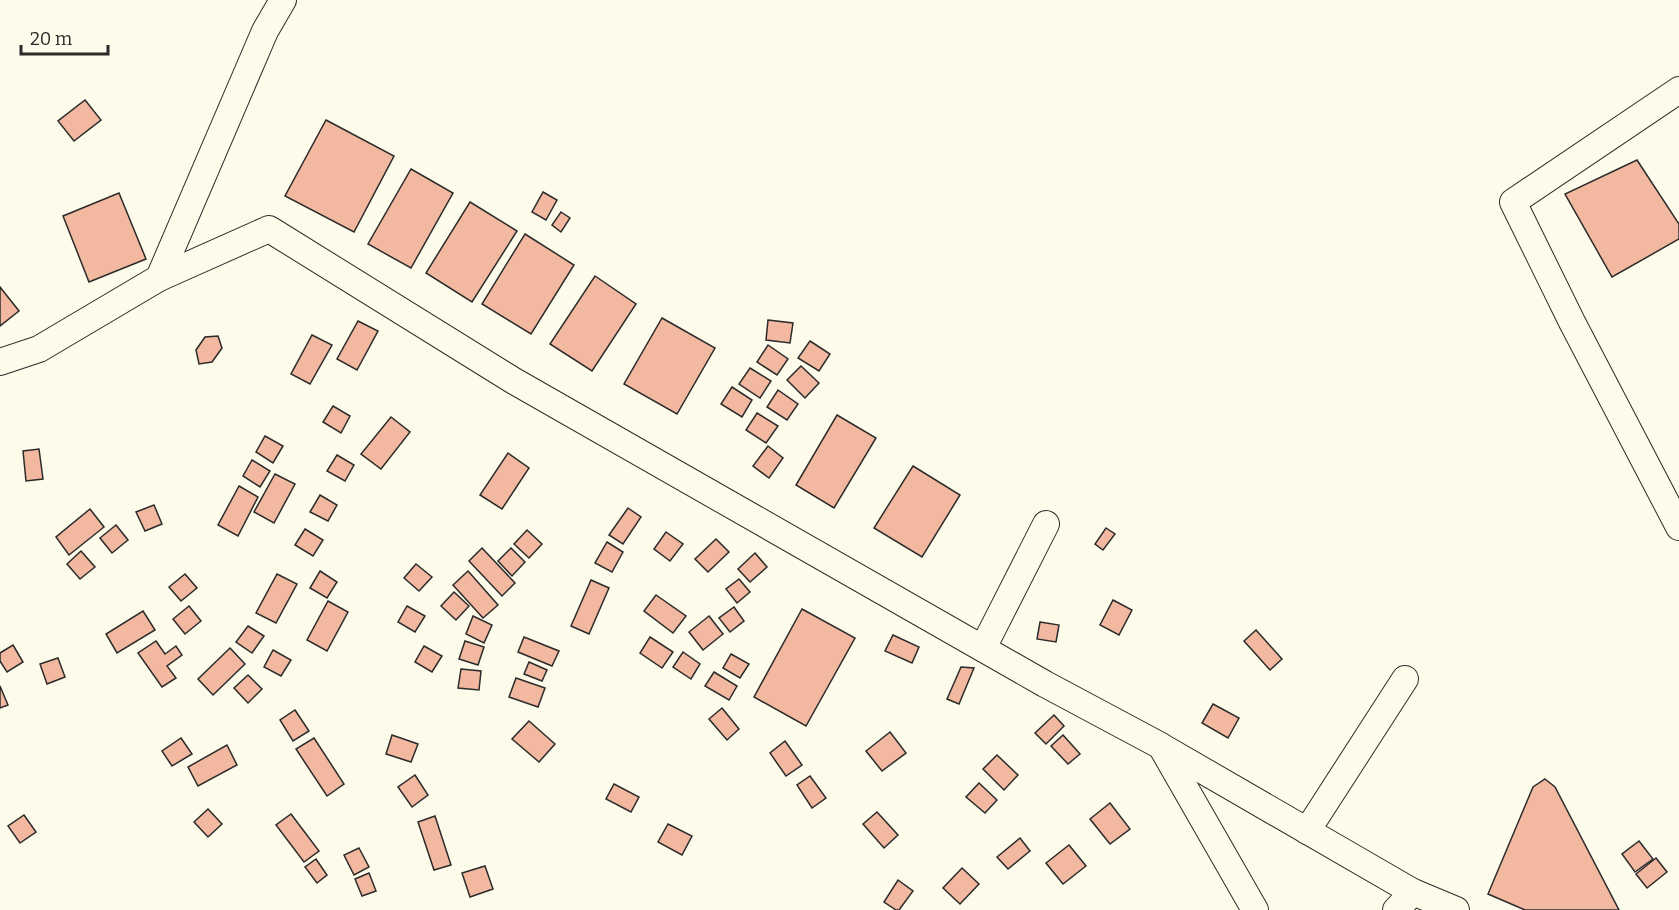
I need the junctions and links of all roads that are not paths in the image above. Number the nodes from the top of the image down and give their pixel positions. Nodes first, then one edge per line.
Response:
1 (283, 0) edge
2 (1679, 90) edge
3 (159, 278) junction
4 (0, 362) edge
5 (1046, 524) dead end
6 (1679, 527) edge
7 (983, 648) junction
8 (1405, 679) dead end
9 (1161, 746) junction
10 (1307, 831) junction
11 (1404, 901) edge
12 (1255, 910) edge
13 (1456, 910) edge

1 - 3 street
2 - 6 street
3 - 4 street
3 - 7 street
5 - 7 street
7 - 9 street
8 - 10 street
9 - 10 street
9 - 12 street
10 - 11 street
11 - 13 street

